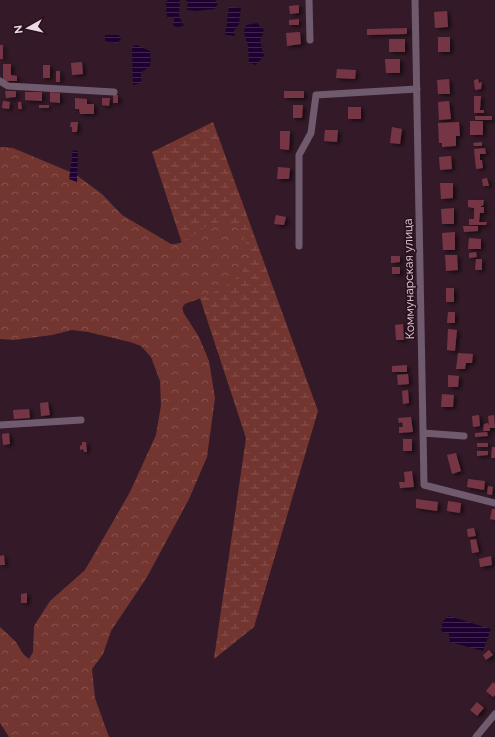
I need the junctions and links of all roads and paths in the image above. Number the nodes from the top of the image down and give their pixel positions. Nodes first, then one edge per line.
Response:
1 (309, 0) edge
2 (415, 0) edge
3 (310, 40) dead end
4 (0, 81) edge
5 (417, 89) junction
6 (114, 92) dead end
7 (299, 246) dead end
8 (81, 420) dead end
9 (0, 424) edge
10 (423, 433) junction
11 (464, 436) dead end
12 (495, 503) edge
13 (495, 714) edge
14 (476, 737) edge

1 - 3 street
2 - 5 street, Коммунарская улица
4 - 6 street
5 - 7 street
5 - 10 street, Коммунарская улица
8 - 9 street
10 - 11 street
10 - 12 street, Коммунарская улица
13 - 14 street

